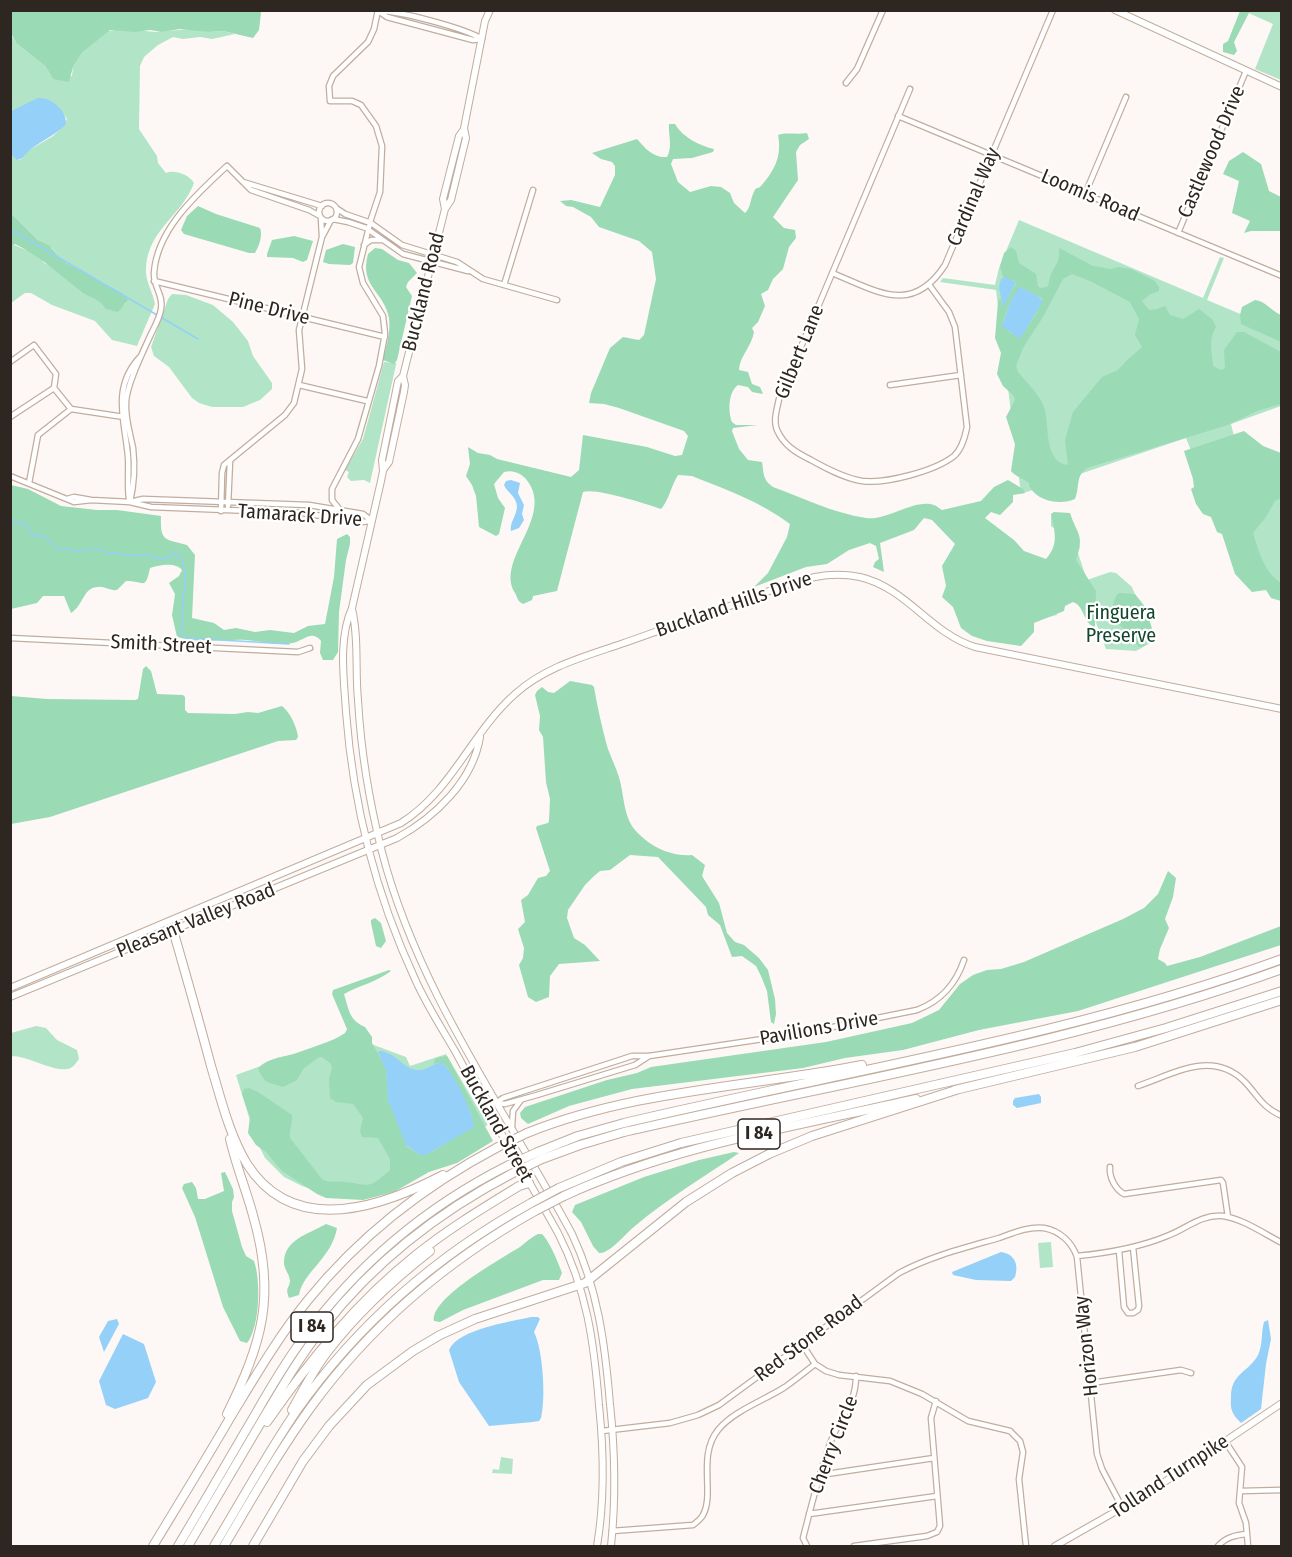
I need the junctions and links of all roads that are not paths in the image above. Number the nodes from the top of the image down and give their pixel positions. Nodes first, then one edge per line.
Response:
1 (484, 10) edge
2 (490, 10) edge
3 (883, 10) edge
4 (1053, 10) edge
5 (1115, 10) edge
6 (378, 11) edge
7 (485, 21) junction
8 (482, 39) junction
9 (1246, 71) junction
10 (846, 83) dead end
11 (1281, 87) edge
12 (910, 90) dead end
13 (1126, 97) dead end
14 (898, 116) junction
15 (993, 154) junction
16 (243, 182) junction
17 (532, 190) dead end
18 (1085, 194) junction
19 (322, 206) junction
20 (336, 208) junction
21 (320, 217) junction
22 (332, 219) junction
23 (370, 223) junction
24 (368, 229) junction
25 (1178, 233) junction
26 (322, 237) junction
27 (383, 240) junction
28 (363, 247) junction
29 (432, 259) junction
30 (832, 273) junction
31 (1281, 276) edge
32 (154, 281) junction
33 (504, 285) junction
34 (930, 286) junction
35 (557, 300) dead end
36 (302, 318) junction
37 (384, 337) junction
38 (10, 362) edge
39 (961, 375) junction
40 (299, 385) junction
41 (890, 385) dead end
42 (54, 388) junction
43 (368, 401) junction
44 (71, 409) junction
45 (10, 417) edge
46 (124, 417) junction
47 (230, 461) junction
48 (10, 476) edge
49 (29, 483) junction
50 (172, 500) junction
51 (130, 502) junction
52 (221, 503) junction
53 (227, 503) junction
54 (171, 508) junction
55 (340, 510) junction
56 (221, 511) junction
57 (228, 511) junction
58 (372, 521) junction
59 (352, 608) junction
60 (10, 638) edge
61 (310, 648) dead end
62 (345, 698) junction
63 (357, 699) junction
64 (346, 709) joint
65 (358, 709) joint
66 (1281, 709) edge
67 (480, 736) junction
68 (378, 834) junction
69 (367, 838) junction
70 (381, 846) junction
71 (369, 850) junction
72 (273, 878) junction
73 (273, 890) junction
74 (170, 921) junction
75 (173, 930) junction
76 (414, 946) junction
77 (402, 951) junction
78 (1281, 959) edge
79 (76, 960) junction
80 (964, 960) dead end
81 (80, 968) junction
82 (1281, 969) edge
83 (10, 988) edge
84 (1281, 991) edge
85 (10, 997) edge
86 (1281, 1000) edge
87 (649, 1056) junction
88 (904, 1062) junction
89 (597, 1066) junction
90 (595, 1076) junction
91 (1138, 1086) dead end
92 (959, 1089) junction
93 (523, 1099) junction
94 (497, 1103) junction
95 (487, 1109) junction
96 (1281, 1116) edge
97 (227, 1118) junction
98 (512, 1131) junction
99 (540, 1156) junction
100 (473, 1161) junction
101 (1110, 1167) dead end
102 (511, 1169) junction
103 (539, 1177) junction
104 (529, 1183) junction
105 (562, 1192) junction
106 (533, 1207) junction
107 (1228, 1217) junction
108 (1281, 1243) edge
109 (1133, 1247) junction
110 (1119, 1251) junction
111 (1077, 1256) junction
112 (591, 1280) junction
113 (581, 1285) junction
114 (802, 1344) junction
115 (815, 1364) junction
116 (1191, 1373) dead end
117 (856, 1376) junction
118 (1091, 1383) junction
119 (936, 1401) junction
120 (1281, 1403) edge
121 (613, 1430) junction
122 (602, 1431) junction
123 (1225, 1441) junction
124 (268, 1456) junction
125 (934, 1458) junction
126 (199, 1470) junction
127 (233, 1471) junction
128 (820, 1475) junction
129 (1281, 1490) edge
130 (1241, 1491) junction
131 (937, 1496) junction
132 (1123, 1509) junction
133 (809, 1514) junction
134 (612, 1531) junction
135 (1247, 1534) junction
136 (153, 1546) edge
137 (178, 1546) edge
138 (188, 1546) edge
139 (214, 1546) edge
140 (224, 1546) edge
141 (253, 1546) edge
142 (597, 1546) edge
143 (611, 1546) edge
144 (807, 1546) edge
145 (854, 1546) edge
146 (1026, 1546) edge
147 (1055, 1546) edge
148 (1218, 1546) edge
149 (1248, 1546) edge

1 - 7 main road, Buckland Road
2 - 7 main road, Buckland Road
3 - 10 street
4 - 15 street, Cardinal Way
5 - 9 main road
6 - 8 street
6 - 23 street
7 - 8 main road, Buckland Road
8 - 29 main road, Buckland Road
9 - 11 main road
9 - 25 street, Castlewood Drive
12 - 14 street, Gilbert Lane
13 - 18 street
14 - 15 street, Loomis Road
14 - 30 street, Gilbert Lane
15 - 18 street, Loomis Road
15 - 34 street, Cardinal Way
16 - 19 street
16 - 21 street
16 - 32 street
17 - 33 street
18 - 25 street, Loomis Road
19 - 20 street
19 - 21 street
20 - 22 street
20 - 23 street
21 - 22 street
21 - 26 street
22 - 24 street
22 - 26 street
23 - 24 street
23 - 29 street
24 - 27 street
24 - 28 street
25 - 31 street, Loomis Road
26 - 36 street
27 - 28 street
27 - 29 street
28 - 37 street
29 - 33 street
29 - 58 main road, Buckland Road
30 - 34 street
30 - 39 street, Gilbert Lane
32 - 36 street, Pine Drive
32 - 46 street
33 - 35 street
34 - 39 street, Gilbert Lane
36 - 37 street, Pine Drive
36 - 40 street
37 - 43 street
38 - 42 street
39 - 41 street
40 - 43 street
40 - 47 street
42 - 44 street
42 - 45 street
43 - 55 street
44 - 46 street
44 - 49 street
46 - 51 street
47 - 52 street
47 - 53 street
48 - 49 street
49 - 51 street
50 - 51 street, Tamarack Drive
50 - 52 street, Tamarack Drive
50 - 54 street
51 - 54 street, Tamarack Drive
52 - 53 street, Tamarack Drive
52 - 56 street
53 - 55 street, Tamarack Drive
53 - 57 street
54 - 56 street, Tamarack Drive
55 - 58 street, Tamarack Drive
56 - 57 street, Tamarack Drive
57 - 58 street, Tamarack Drive
58 - 59 main road, Buckland Road
59 - 62 main road, Buckland Road
59 - 63 main road, Buckland Road
60 - 61 street, Smith Street
62 - 63 main road
62 - 64 main road, Buckland Road
63 - 65 main road, Buckland Road
64 - 69 main road, Buckland Street
65 - 68 main road, Buckland Street
66 - 67 main road, Buckland Hills Drive
67 - 68 main road, Buckland Hills Drive
67 - 70 main road, Buckland Hills Drive
68 - 69 main road, Pleasant Valley Road
68 - 70 main road, Buckland Street
69 - 71 main road, Buckland Street
69 - 72 main road, Pleasant Valley Road
70 - 71 main road, Pleasant Valley Road
70 - 76 main road, Buckland Street
71 - 73 main road, Pleasant Valley Road
71 - 77 main road, Buckland Street
72 - 73 main road
72 - 74 main road, Pleasant Valley Road
73 - 75 main road, Pleasant Valley Road
74 - 75 main road
74 - 79 main road, Pleasant Valley Road
75 - 81 main road, Pleasant Valley Road
75 - 97 highway
76 - 77 main road
76 - 94 main road, Buckland Street
77 - 95 main road, Buckland Street
78 - 88 highway, I 84
79 - 81 main road
79 - 83 main road, Pleasant Valley Road
80 - 87 street, Pavilions Drive
81 - 85 main road, Pleasant Valley Road
82 - 99 highway
84 - 105 highway
86 - 92 highway, I 84
87 - 89 street, Pavilions Drive
87 - 90 street, Pavilions Drive
88 - 99 highway, I 84
88 - 100 highway, bridge
89 - 90 street
89 - 94 street, Pavilions Drive
90 - 93 street, Pavilions Drive
91 - 96 street
92 - 105 highway, I 84
92 - 112 highway
93 - 94 street, Pavilions Drive
93 - 98 street
94 - 95 street, Pavilions Drive
94 - 98 main road, Buckland Street
95 - 104 main road, Buckland Street
97 - 100 highway
97 - 126 highway
98 - 103 main road, Buckland Street
99 - 102 highway, I 84, bridge
100 - 126 highway
101 - 107 street
102 - 127 highway
102 - 137 highway, I 84
103 - 104 main road
103 - 112 main road, Buckland Street
104 - 113 main road, Buckland Street
104 - 124 highway
104 - 127 highway
105 - 106 highway, I 84, bridge
106 - 124 highway
106 - 140 highway, I 84
107 - 108 street
107 - 109 street
109 - 110 street
109 - 110 street
110 - 111 street
111 - 114 street, Red Stone Road
111 - 118 street, Horizon Way
112 - 113 highway
112 - 121 main road, Buckland Street
113 - 122 main road, Buckland Street
113 - 141 highway
114 - 115 street
114 - 121 street, Red Stone Road
115 - 117 street
115 - 134 street
116 - 118 street
117 - 119 street
117 - 128 street, Cherry Circle
118 - 132 street, Horizon Way
119 - 125 street
119 - 146 street
120 - 123 main road, Tolland Turnpike
121 - 122 street, Red Stone Road
121 - 134 main road, Buckland Street
122 - 142 main road, Buckland Street
123 - 130 street
123 - 132 main road, Tolland Turnpike
124 - 139 highway
125 - 128 street
125 - 131 street
126 - 136 highway
127 - 138 highway
128 - 133 street, Cherry Circle
129 - 130 street
130 - 135 street
131 - 133 street, Cherry Circle
131 - 145 street
132 - 147 main road, Tolland Turnpike
133 - 144 street, Cherry Circle
134 - 143 main road, Buckland Street
135 - 148 street
135 - 149 street

